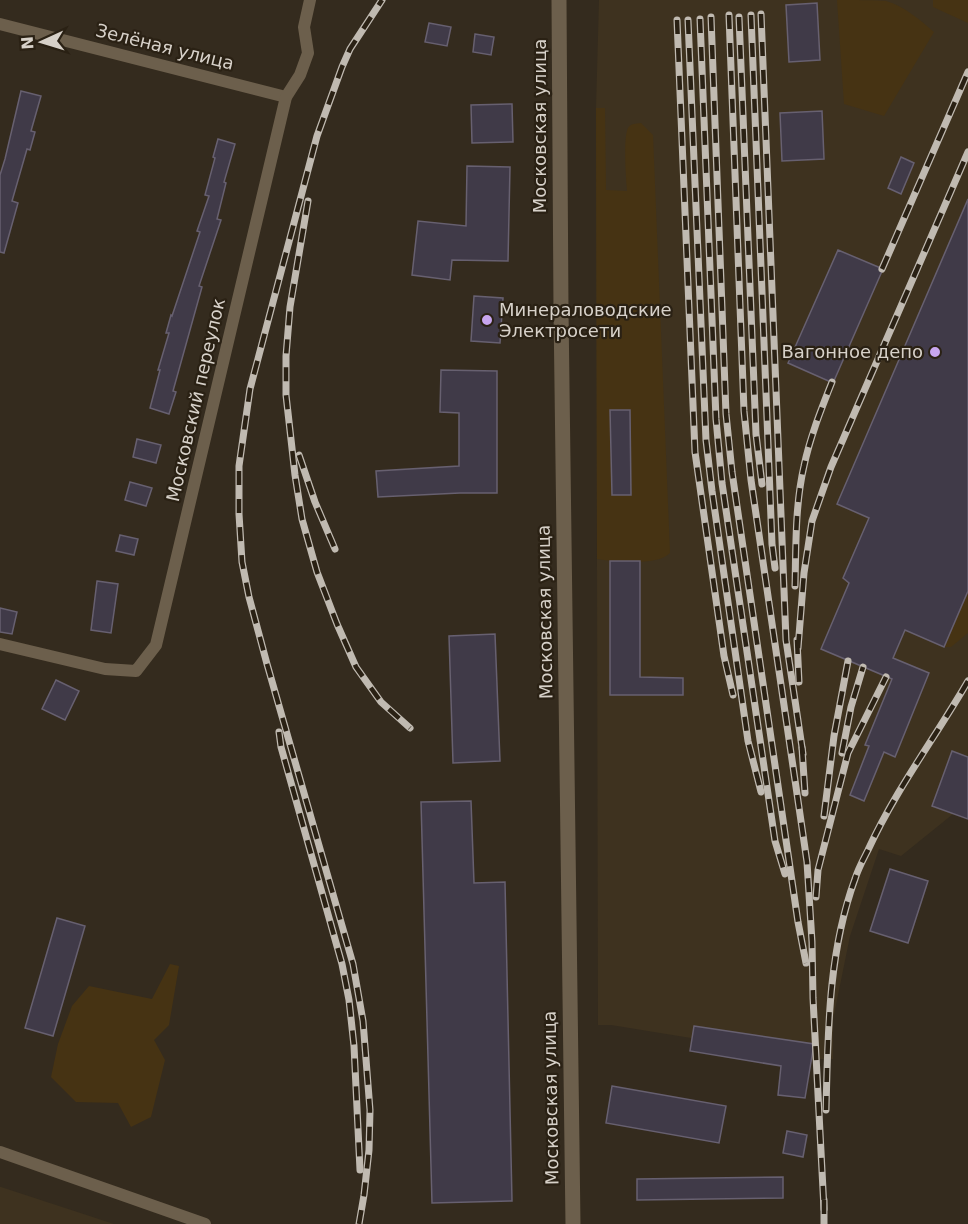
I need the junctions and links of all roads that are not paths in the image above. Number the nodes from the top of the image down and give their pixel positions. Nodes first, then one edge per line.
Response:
1 (310, 0) edge
2 (559, 0) edge
3 (0, 24) edge
4 (286, 97) junction
5 (0, 644) edge
6 (0, 1152) edge
7 (205, 1224) edge
8 (573, 1224) edge

1 - 4 street, Московский переулок
2 - 8 street, Московская улица
3 - 4 street, Зелёная улица
4 - 5 street, Московский переулок
6 - 7 street

